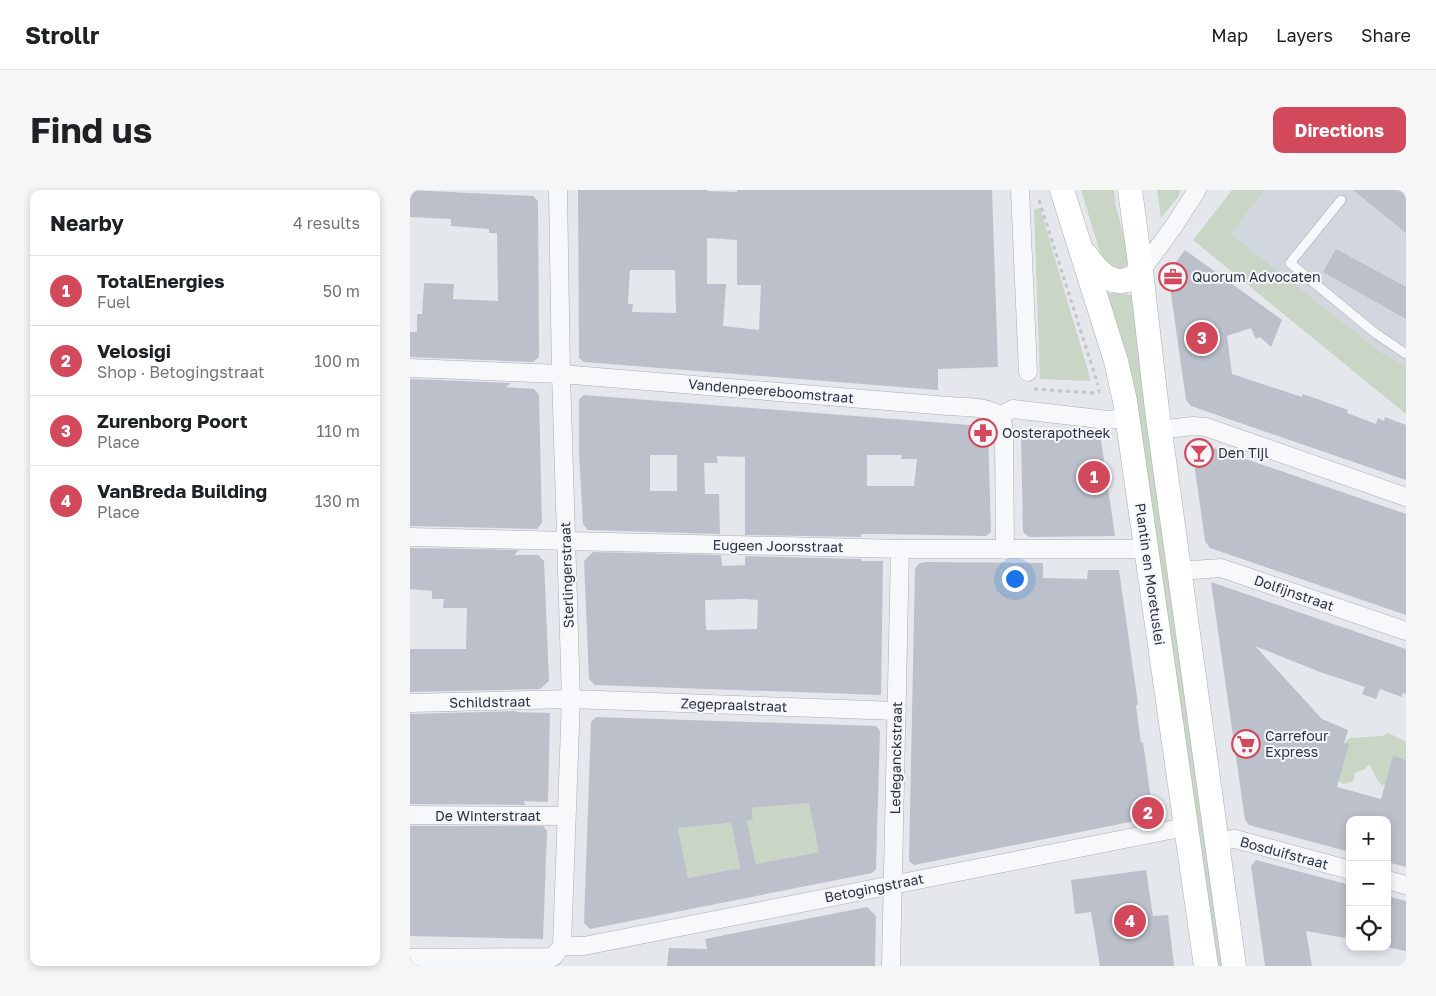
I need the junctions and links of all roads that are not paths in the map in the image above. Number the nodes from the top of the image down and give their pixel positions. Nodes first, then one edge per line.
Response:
1 (558, 190) edge
2 (1062, 190) edge
3 (1130, 190) edge
4 (1197, 190) edge
5 (1028, 191) edge
6 (1340, 200) dead end
7 (1079, 245) junction
8 (1141, 271) junction
9 (1406, 354) edge
10 (410, 368) edge
11 (561, 374) junction
12 (1028, 380) road end
13 (999, 416) junction
14 (1118, 419) junction
15 (1160, 430) junction
16 (1406, 497) edge
17 (410, 537) edge
18 (566, 540) junction
19 (1146, 548) junction
20 (900, 549) junction
21 (1005, 550) junction
22 (1179, 571) junction
23 (1406, 631) edge
24 (571, 699) junction
25 (410, 703) edge
26 (897, 711) junction
27 (410, 815) edge
28 (566, 816) junction
29 (1185, 827) junction
30 (1217, 841) junction
31 (1346, 869) edge
32 (1391, 881) edge
33 (893, 884) junction
34 (1406, 885) edge
35 (556, 956) edge
36 (410, 958) edge
37 (431, 962) edge
38 (891, 966) edge
39 (1206, 966) edge
40 (1234, 966) edge

1 - 11 street, Sterlingerstraat
2 - 7 main road, Plantin en Moretuslei
3 - 8 main road
4 - 8 street
5 - 12 street
6 - 9 lane
7 - 8 main road
7 - 14 main road, Plantin en Moretuslei
8 - 15 main road
10 - 11 street, Vandenpeereboomstraat
11 - 13 street, Vandenpeereboomstraat
11 - 18 street, Sterlingerstraat
13 - 14 street
13 - 21 street
14 - 19 main road, Plantin en Moretuslei
15 - 16 street
15 - 22 main road
17 - 18 street, Eugeen Joorsstraat
18 - 20 street, Eugeen Joorsstraat
18 - 24 street, Sterlingerstraat
19 - 21 street, Eugeen Joorsstraat
19 - 29 main road, Plantin en Moretuslei
20 - 21 street, Eugeen Joorsstraat
20 - 26 street, Ledeganckstraat
22 - 23 street, Dolfijnstraat
22 - 30 main road
24 - 25 street, Schildstraat
24 - 26 street, Zegepraalstraat
24 - 28 street, Sterlingerstraat
26 - 33 street, Ledeganckstraat
27 - 28 street, De Winterstraat
28 - 35 street, Sterlingerstraat
29 - 33 street, Betogingstraat
29 - 39 main road, Plantin en Moretuslei
30 - 31 street, Bosduifstraat
30 - 40 main road
32 - 34 street
33 - 35 street, Betogingstraat
33 - 38 street, Ledeganckstraat
35 - 37 street, Betogingstraat
36 - 37 street, Betogingstraat

